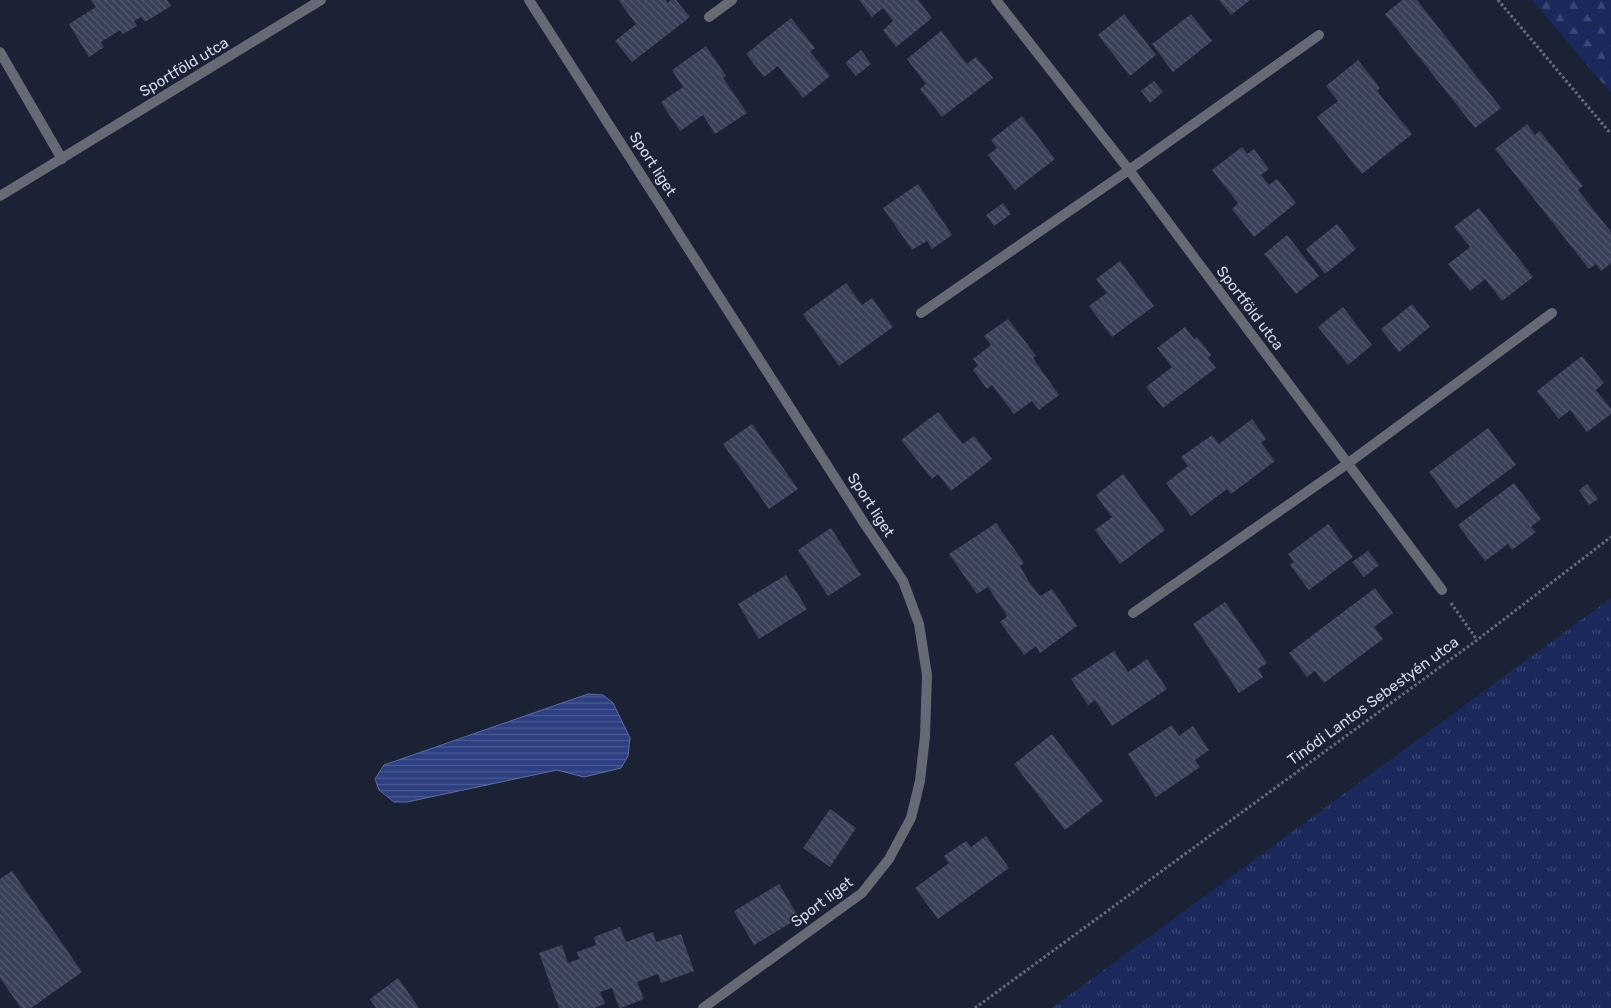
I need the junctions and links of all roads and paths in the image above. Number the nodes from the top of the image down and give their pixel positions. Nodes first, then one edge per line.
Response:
1 (321, 0) edge
2 (530, 0) edge
3 (732, 0) edge
4 (996, 0) edge
5 (1498, 0) edge
6 (708, 17) dead end
7 (1319, 35) dead end
8 (0, 52) edge
9 (1611, 134) edge
10 (62, 159) junction
11 (1129, 170) junction
12 (0, 196) edge
13 (921, 313) dead end
14 (1552, 313) dead end
15 (1347, 464) junction
16 (1611, 537) edge
17 (1442, 590) joint
18 (1133, 613) dead end
19 (1477, 640) junction
20 (703, 1008) edge
21 (975, 1008) edge

1 - 10 street, Sportföld utca
2 - 20 street, Sport liget
3 - 6 street
4 - 11 street, Sportföld utca
5 - 9 path
7 - 11 street
8 - 10 street
10 - 12 street, Sportföld utca
11 - 13 street
11 - 15 street, Sportföld utca
14 - 15 street
15 - 17 street, Sportföld utca
15 - 18 street
16 - 19 path, Tinódi Lantos Sebestyén utca
17 - 19 path
19 - 21 path, Tinódi Lantos Sebestyén utca

